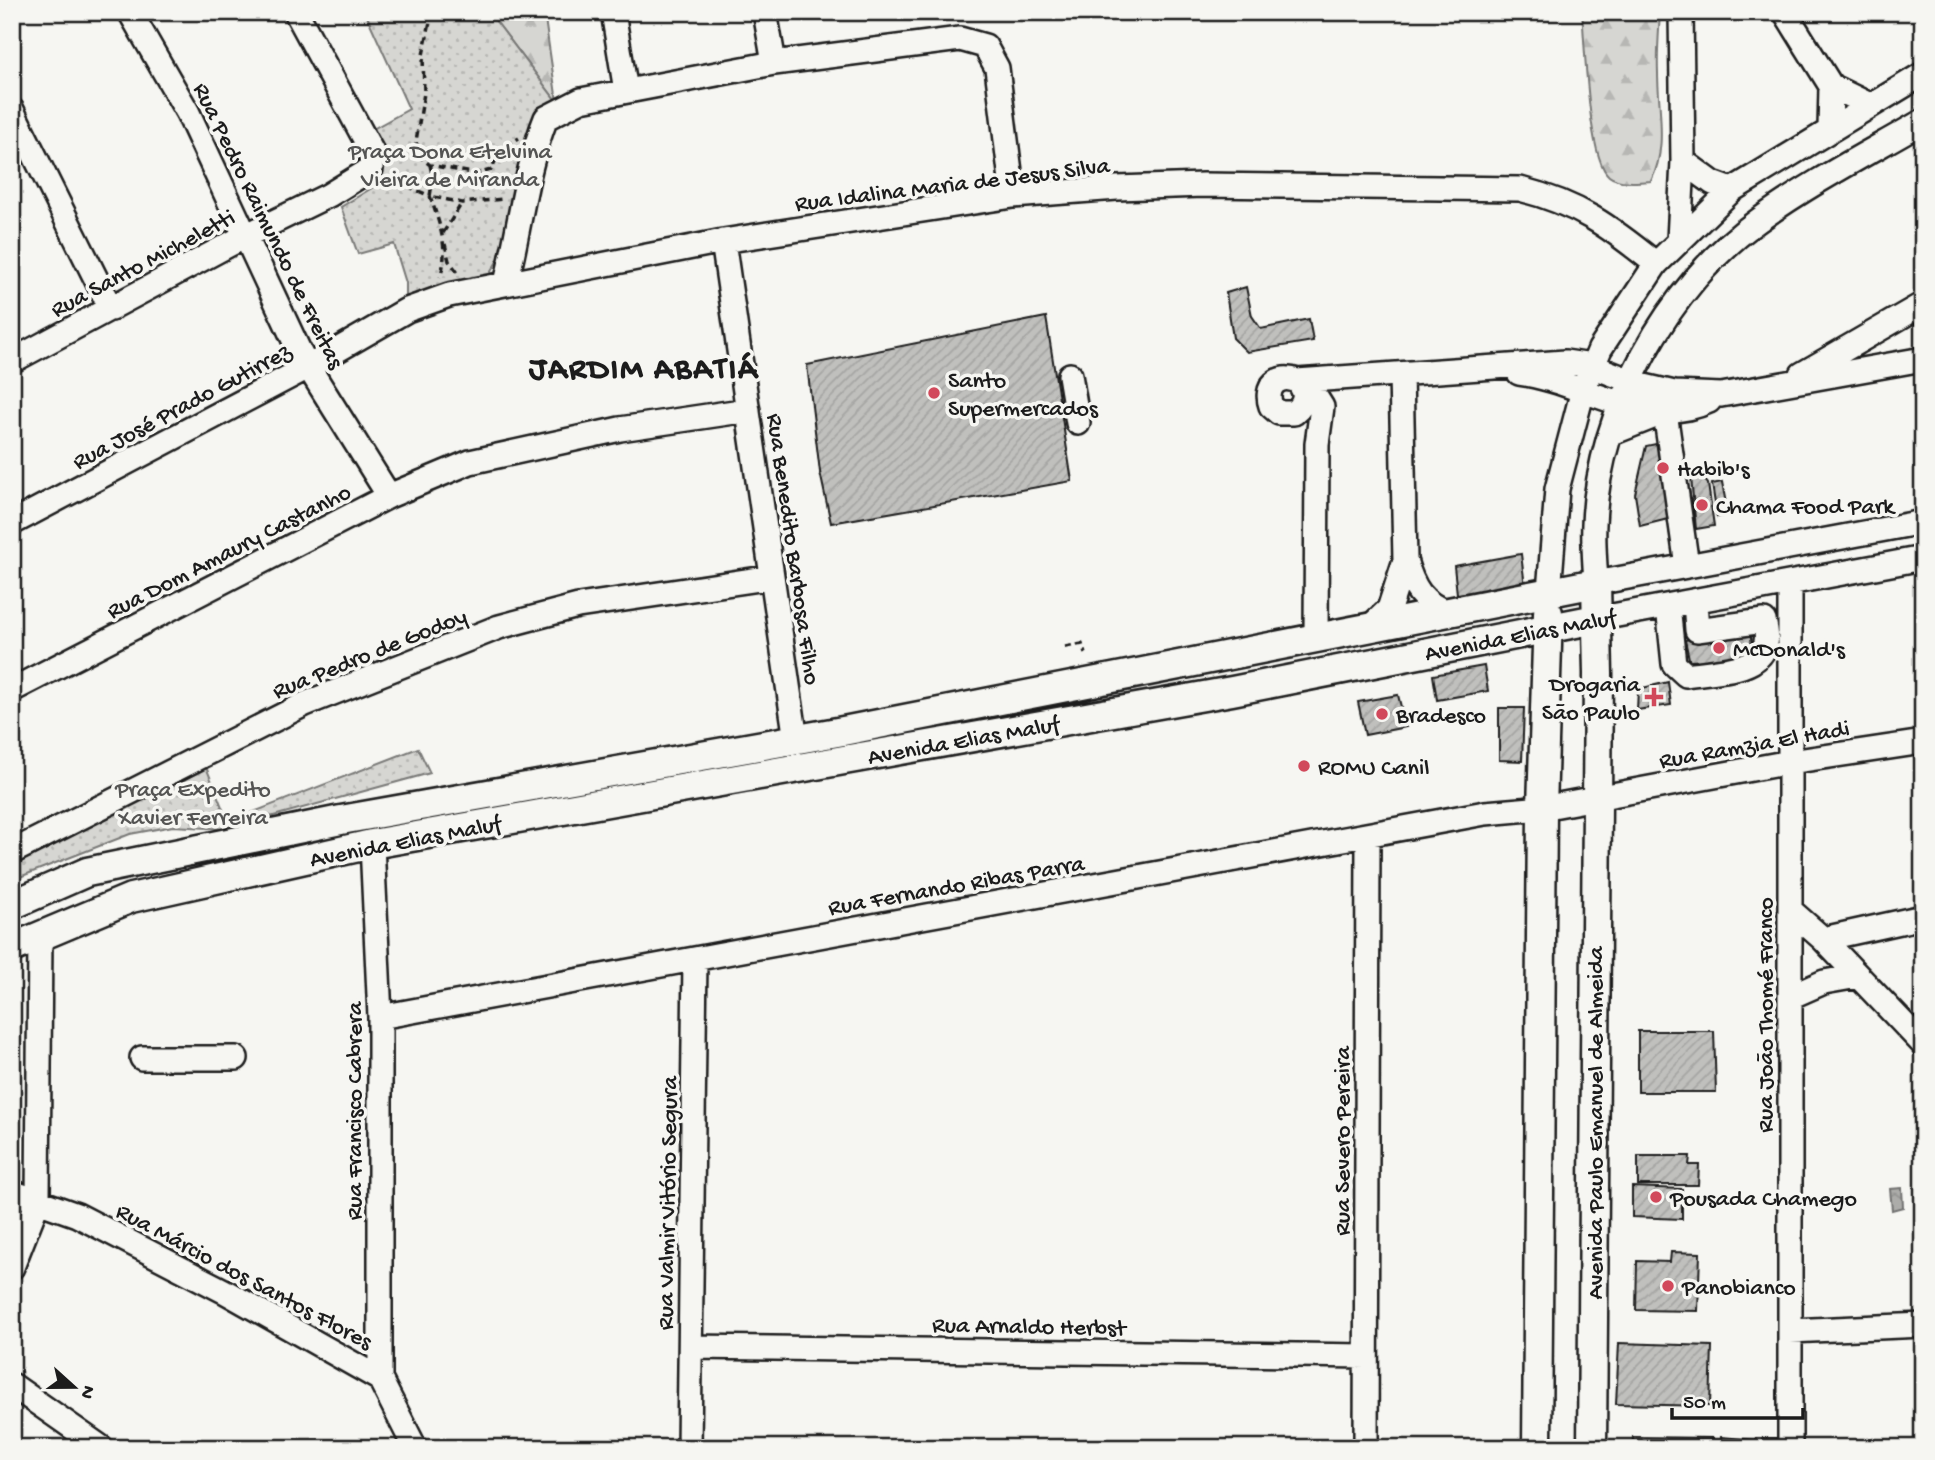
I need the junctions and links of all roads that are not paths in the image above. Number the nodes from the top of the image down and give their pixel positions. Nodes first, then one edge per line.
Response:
1 (130, 12) edge
2 (296, 12) edge
3 (613, 12) edge
4 (765, 12) edge
5 (1681, 12) edge
6 (1784, 12) edge
7 (775, 63) junction
8 (1923, 74) edge
9 (1831, 86) junction
10 (626, 91) junction
11 (1870, 105) junction
12 (12, 110) edge
13 (1923, 112) edge
14 (1923, 121) edge
15 (1830, 129) junction
16 (1894, 138) junction
17 (1683, 161) junction
18 (1732, 190) junction
19 (1013, 196) junction
20 (247, 235) junction
21 (1679, 240) junction
22 (723, 241) junction
23 (1656, 264) junction
24 (506, 283) junction
25 (449, 285) joint
26 (1923, 304) edge
27 (111, 309) junction
28 (1644, 355) junction
29 (1596, 357) junction
30 (1923, 359) edge
31 (12, 361) edge
32 (308, 367) junction
33 (1561, 372) junction
34 (1402, 374) junction
35 (1070, 375) dead end
36 (1630, 381) junction
37 (1786, 383) junction
38 (1580, 400) junction
39 (1670, 402) junction
40 (1621, 404) junction
41 (748, 410) junction
42 (1078, 423) dead end
43 (1612, 433) junction
44 (389, 496) junction
45 (1923, 522) edge
46 (12, 523) edge
47 (1923, 558) edge
48 (1405, 560) junction
49 (1688, 566) junction
50 (772, 577) junction
51 (1596, 583) junction
52 (1790, 583) junction
53 (1549, 592) junction
54 (1695, 601) junction
55 (1668, 606) junction
56 (1449, 613) junction
57 (1596, 619) junction
58 (1369, 628) junction
59 (1547, 630) junction
60 (1317, 638) junction
61 (12, 690) edge
62 (1232, 691) junction
63 (796, 740) junction
64 (1923, 742) edge
65 (1790, 762) junction
66 (1596, 799) junction
67 (1542, 808) junction
68 (341, 820) junction
69 (1368, 835) junction
70 (372, 844) junction
71 (12, 852) edge
72 (12, 905) edge
73 (1790, 910) junction
74 (1923, 917) edge
75 (40, 936) junction
76 (1823, 939) junction
77 (12, 948) edge
78 (695, 959) junction
79 (1858, 976) junction
80 (1790, 997) junction
81 (380, 1017) junction
82 (1923, 1044) edge
83 (142, 1058) dead end
84 (236, 1058) dead end
85 (12, 1192) edge
86 (38, 1201) junction
87 (12, 1267) edge
88 (1923, 1325) edge
89 (1790, 1331) junction
90 (691, 1347) junction
91 (1366, 1356) junction
92 (380, 1379) junction
93 (12, 1385) edge
94 (102, 1448) edge
95 (415, 1448) edge
96 (690, 1448) edge
97 (1366, 1448) edge
98 (1537, 1448) edge
99 (1592, 1448) edge
100 (1790, 1448) edge

1 - 20 street, Rua Pedro Raimundo de Freitas
2 - 20 street, Rua Santo Micheletti
3 - 10 street
4 - 7 street
5 - 17 street
6 - 9 street
7 - 10 street
7 - 19 street
8 - 11 street
9 - 11 street
9 - 15 street
10 - 24 street
11 - 15 street
12 - 27 street
13 - 16 street
14 - 16 street
15 - 18 street
16 - 28 street
17 - 18 street
17 - 21 street
18 - 21 street
19 - 22 street, Rua Idalina Maria de Jesus Silva
19 - 23 street, Rua Idalina Maria de Jesus Silva
20 - 27 street, Rua Santo Micheletti
20 - 32 street, Rua Pedro Raimundo de Freitas
21 - 23 street
22 - 24 street, Rua Idalina Maria de Jesus Silva
22 - 41 street, Rua Benedito Barbosa Filho
23 - 29 street
24 - 25 street, Rua Idalina Maria de Jesus Silva
25 - 32 street, Rua José Prado Gutirrez
26 - 37 street
27 - 31 street, Rua Santo Micheletti
28 - 36 street
28 - 39 street
29 - 33 street
29 - 36 street
29 - 38 street
30 - 37 street
32 - 44 street, Rua Pedro Raimundo de Freitas
32 - 46 street, Rua José Prado Gutirrez
33 - 34 street
33 - 38 street
34 - 48 street
34 - 60 street
35 - 42 street
36 - 39 street
36 - 40 street
37 - 39 street
38 - 40 street
38 - 53 street
39 - 40 street
39 - 43 street
39 - 49 street
40 - 43 street
41 - 44 street, Rua Dom Amaury Castanho
41 - 50 street, Rua Benedito Barbosa Filho
43 - 51 street
44 - 61 street, Rua Dom Amaury Castanho
45 - 49 street, Avenida Elias Maluf
47 - 52 street, Avenida Elias Maluf
48 - 56 street
48 - 58 street
49 - 51 street, Avenida Elias Maluf
50 - 63 street, Rua Benedito Barbosa Filho
50 - 71 street, Rua Pedro de Godoy
51 - 53 main road, Avenida Elias Maluf
51 - 57 main road, Avenida Paulo Emanuel de Almeida
52 - 54 street, Avenida Elias Maluf
52 - 65 street, Rua João Thomé Franco
53 - 56 main road, Avenida Elias Maluf
53 - 59 main road
54 - 55 street, Avenida Elias Maluf
54 - 55 street
55 - 57 street, Avenida Elias Maluf
56 - 58 main road, Avenida Elias Maluf
57 - 59 main road, Avenida Elias Maluf
57 - 66 main road, Avenida Paulo Emanuel de Almeida
58 - 60 main road, Avenida Elias Maluf
59 - 62 main road, Avenida Elias Maluf
59 - 67 main road
60 - 62 main road
60 - 63 main road, Avenida Elias Maluf
62 - 70 main road, Avenida Elias Maluf
63 - 68 main road, Avenida Elias Maluf
64 - 65 street, Rua Ramzia El Hadi
65 - 66 street, Rua Ramzia El Hadi
65 - 73 street, Rua João Thomé Franco
66 - 67 street
66 - 99 main road, Avenida Paulo Emanuel de Almeida
67 - 69 street, Rua Fernando Ribas Parra
67 - 98 main road
68 - 70 main road
68 - 72 main road, Avenida Elias Maluf
69 - 78 street, Rua Fernando Ribas Parra
69 - 91 street, Rua Severo Pereira
70 - 75 main road, Avenida Elias Maluf
70 - 81 street, Rua Francisco Cabrera
73 - 76 street
73 - 80 street, Rua João Thomé Franco
74 - 76 street
75 - 77 main road, Avenida Elias Maluf
75 - 86 street
76 - 79 street
78 - 81 street, Rua Fernando Ribas Parra
78 - 90 street, Rua Valmir Vitório Segura
79 - 80 street
79 - 82 street
80 - 89 street, Rua João Thomé Franco
81 - 92 street, Rua Francisco Cabrera
83 - 84 street
85 - 86 street, Rua Márcio dos Santos Flores
86 - 87 street
86 - 92 street, Rua Márcio dos Santos Flores
88 - 89 street
89 - 100 street, Rua João Thomé Franco
90 - 91 street, Rua Arnaldo Herbst
90 - 96 street, Rua Valmir Vitório Segura
91 - 97 street, Rua Severo Pereira
92 - 95 street, Rua Márcio dos Santos Flores
93 - 94 street

